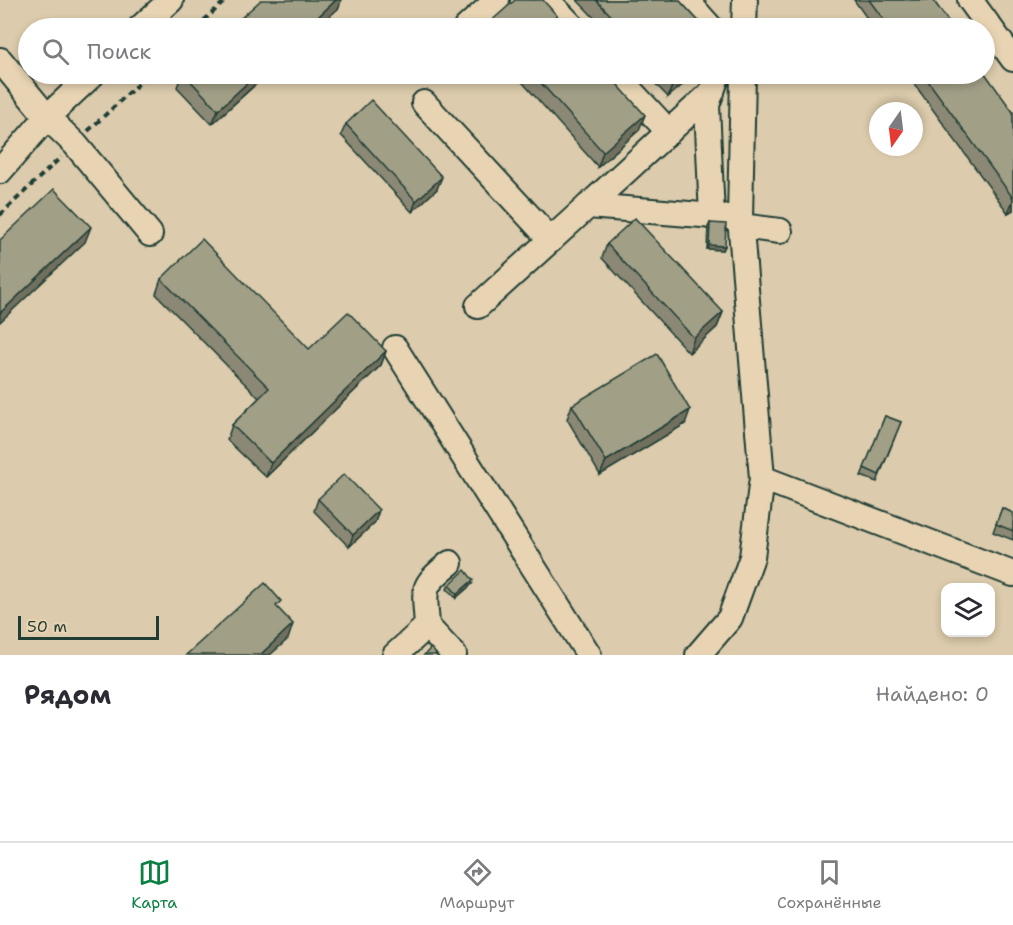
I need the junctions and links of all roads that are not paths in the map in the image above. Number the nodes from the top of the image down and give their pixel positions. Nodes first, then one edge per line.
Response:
1 (171, 0) edge
2 (497, 0) edge
3 (547, 0) edge
4 (686, 0) edge
5 (745, 0) edge
6 (970, 0) edge
7 (152, 18) edge
8 (477, 18) edge
9 (564, 18) edge
10 (702, 18) edge
11 (744, 18) edge
12 (983, 18) edge
13 (995, 34) edge
14 (1013, 59) edge
15 (0, 60) edge
16 (18, 82) edge
17 (20, 84) edge
18 (82, 84) edge
19 (624, 84) edge
20 (714, 84) edge
21 (715, 84) edge
22 (743, 84) edge
23 (424, 102) dead end
24 (47, 117) junction
25 (669, 132) junction
26 (0, 171) edge
27 (588, 206) junction
28 (712, 217) junction
29 (741, 222) junction
30 (780, 231) dead end
31 (150, 234) dead end
32 (551, 240) junction
33 (478, 306) dead end
34 (395, 348) dead end
35 (762, 478) junction
36 (450, 563) dead end
37 (1013, 574) edge
38 (427, 626) junction
39 (394, 655) edge
40 (454, 655) edge
41 (589, 655) edge
42 (698, 655) edge

1 - 7 street
2 - 8 street
3 - 9 street
4 - 10 street
5 - 11 street
6 - 12 street
13 - 14 street
15 - 16 street
17 - 24 street
18 - 24 street
19 - 25 street
20 - 25 street
21 - 28 street
22 - 29 street
23 - 32 street
24 - 26 street
24 - 31 street
25 - 27 street
27 - 28 street
27 - 32 street
28 - 29 street
29 - 30 street
29 - 35 street
32 - 33 street
34 - 41 street
35 - 37 street
35 - 42 street
36 - 38 street
38 - 39 street
38 - 40 street

